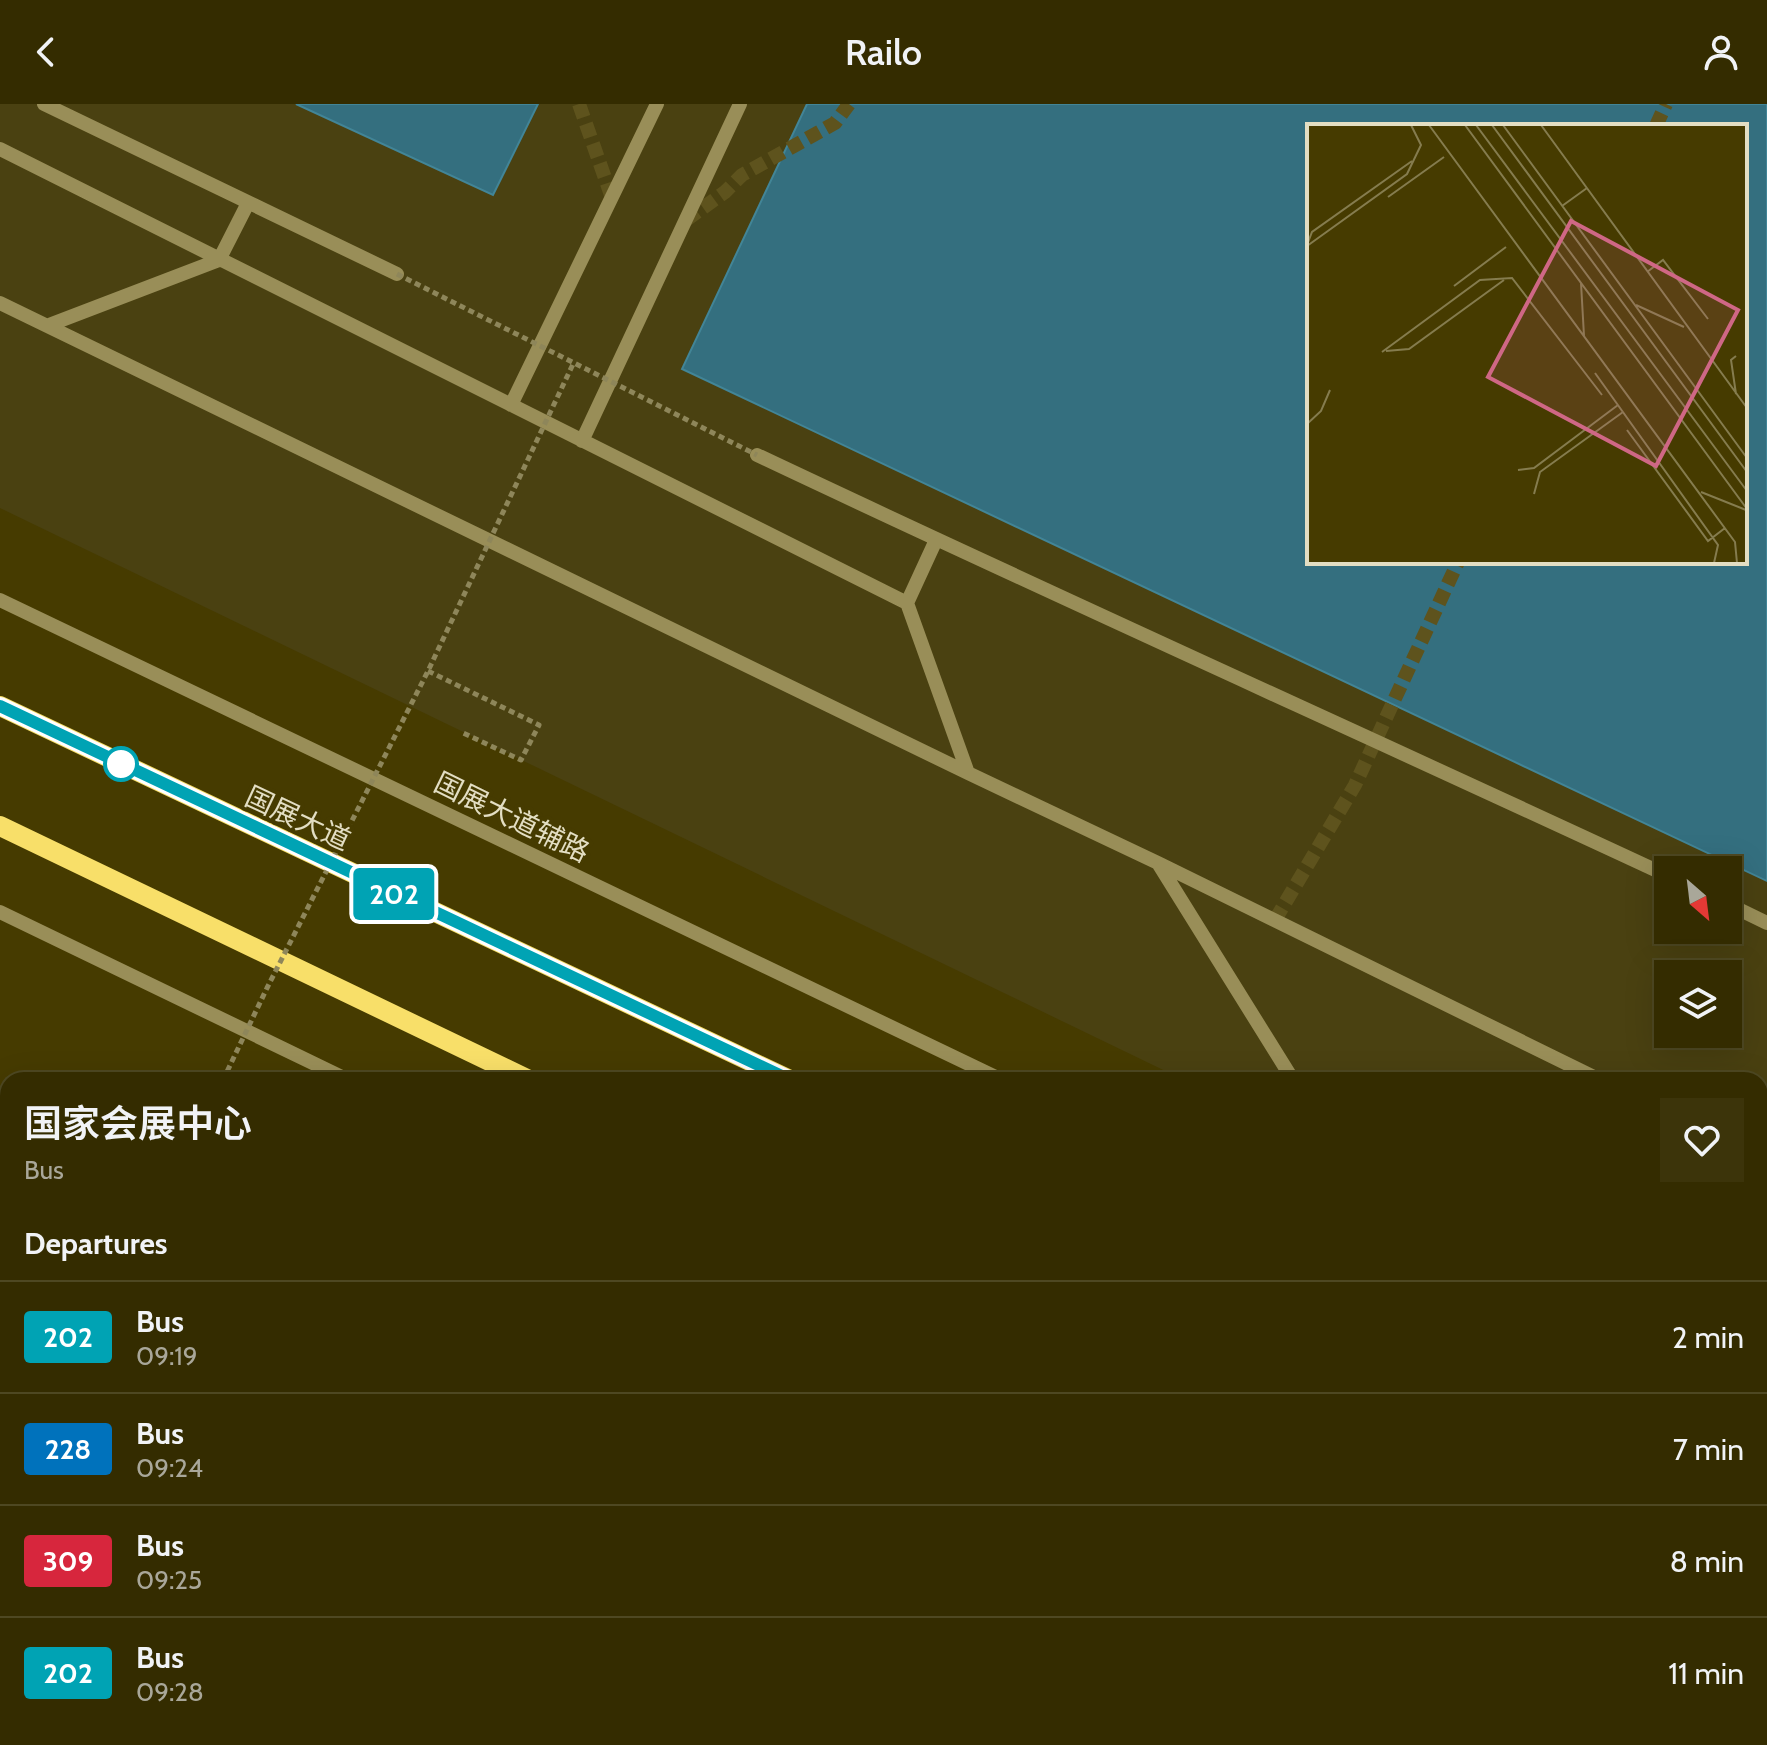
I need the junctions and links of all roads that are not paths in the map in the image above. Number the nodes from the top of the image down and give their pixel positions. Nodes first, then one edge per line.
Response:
1 (44, 104) edge
2 (657, 104) edge
3 (740, 104) edge
4 (0, 149) edge
5 (248, 203) junction
6 (219, 260) junction
7 (397, 274) road end
8 (0, 303) edge
9 (49, 325) junction
10 (511, 405) junction
11 (582, 441) junction
12 (757, 455) road end
13 (936, 540) junction
14 (0, 600) edge
15 (907, 603) junction
16 (0, 706) edge
17 (968, 773) junction
18 (0, 826) edge
19 (1158, 863) junction
20 (1654, 869) edge
21 (1742, 911) edge
22 (0, 912) edge
23 (1767, 923) edge
24 (331, 1072) edge
25 (512, 1072) edge
26 (773, 1072) edge
27 (985, 1072) edge
28 (1288, 1072) edge
29 (1584, 1072) edge

1 - 5 street
2 - 10 street
3 - 11 street
4 - 6 street
5 - 6 street
5 - 7 street
6 - 9 street
6 - 10 street
8 - 9 street
9 - 17 street
10 - 11 street
11 - 15 street
12 - 13 street
13 - 15 street
13 - 20 street
14 - 27 street, 国展大道辅路
15 - 17 street
16 - 26 main road, 国展大道
17 - 19 street
18 - 25 main road
19 - 28 street
19 - 29 street
21 - 23 street
22 - 24 street

